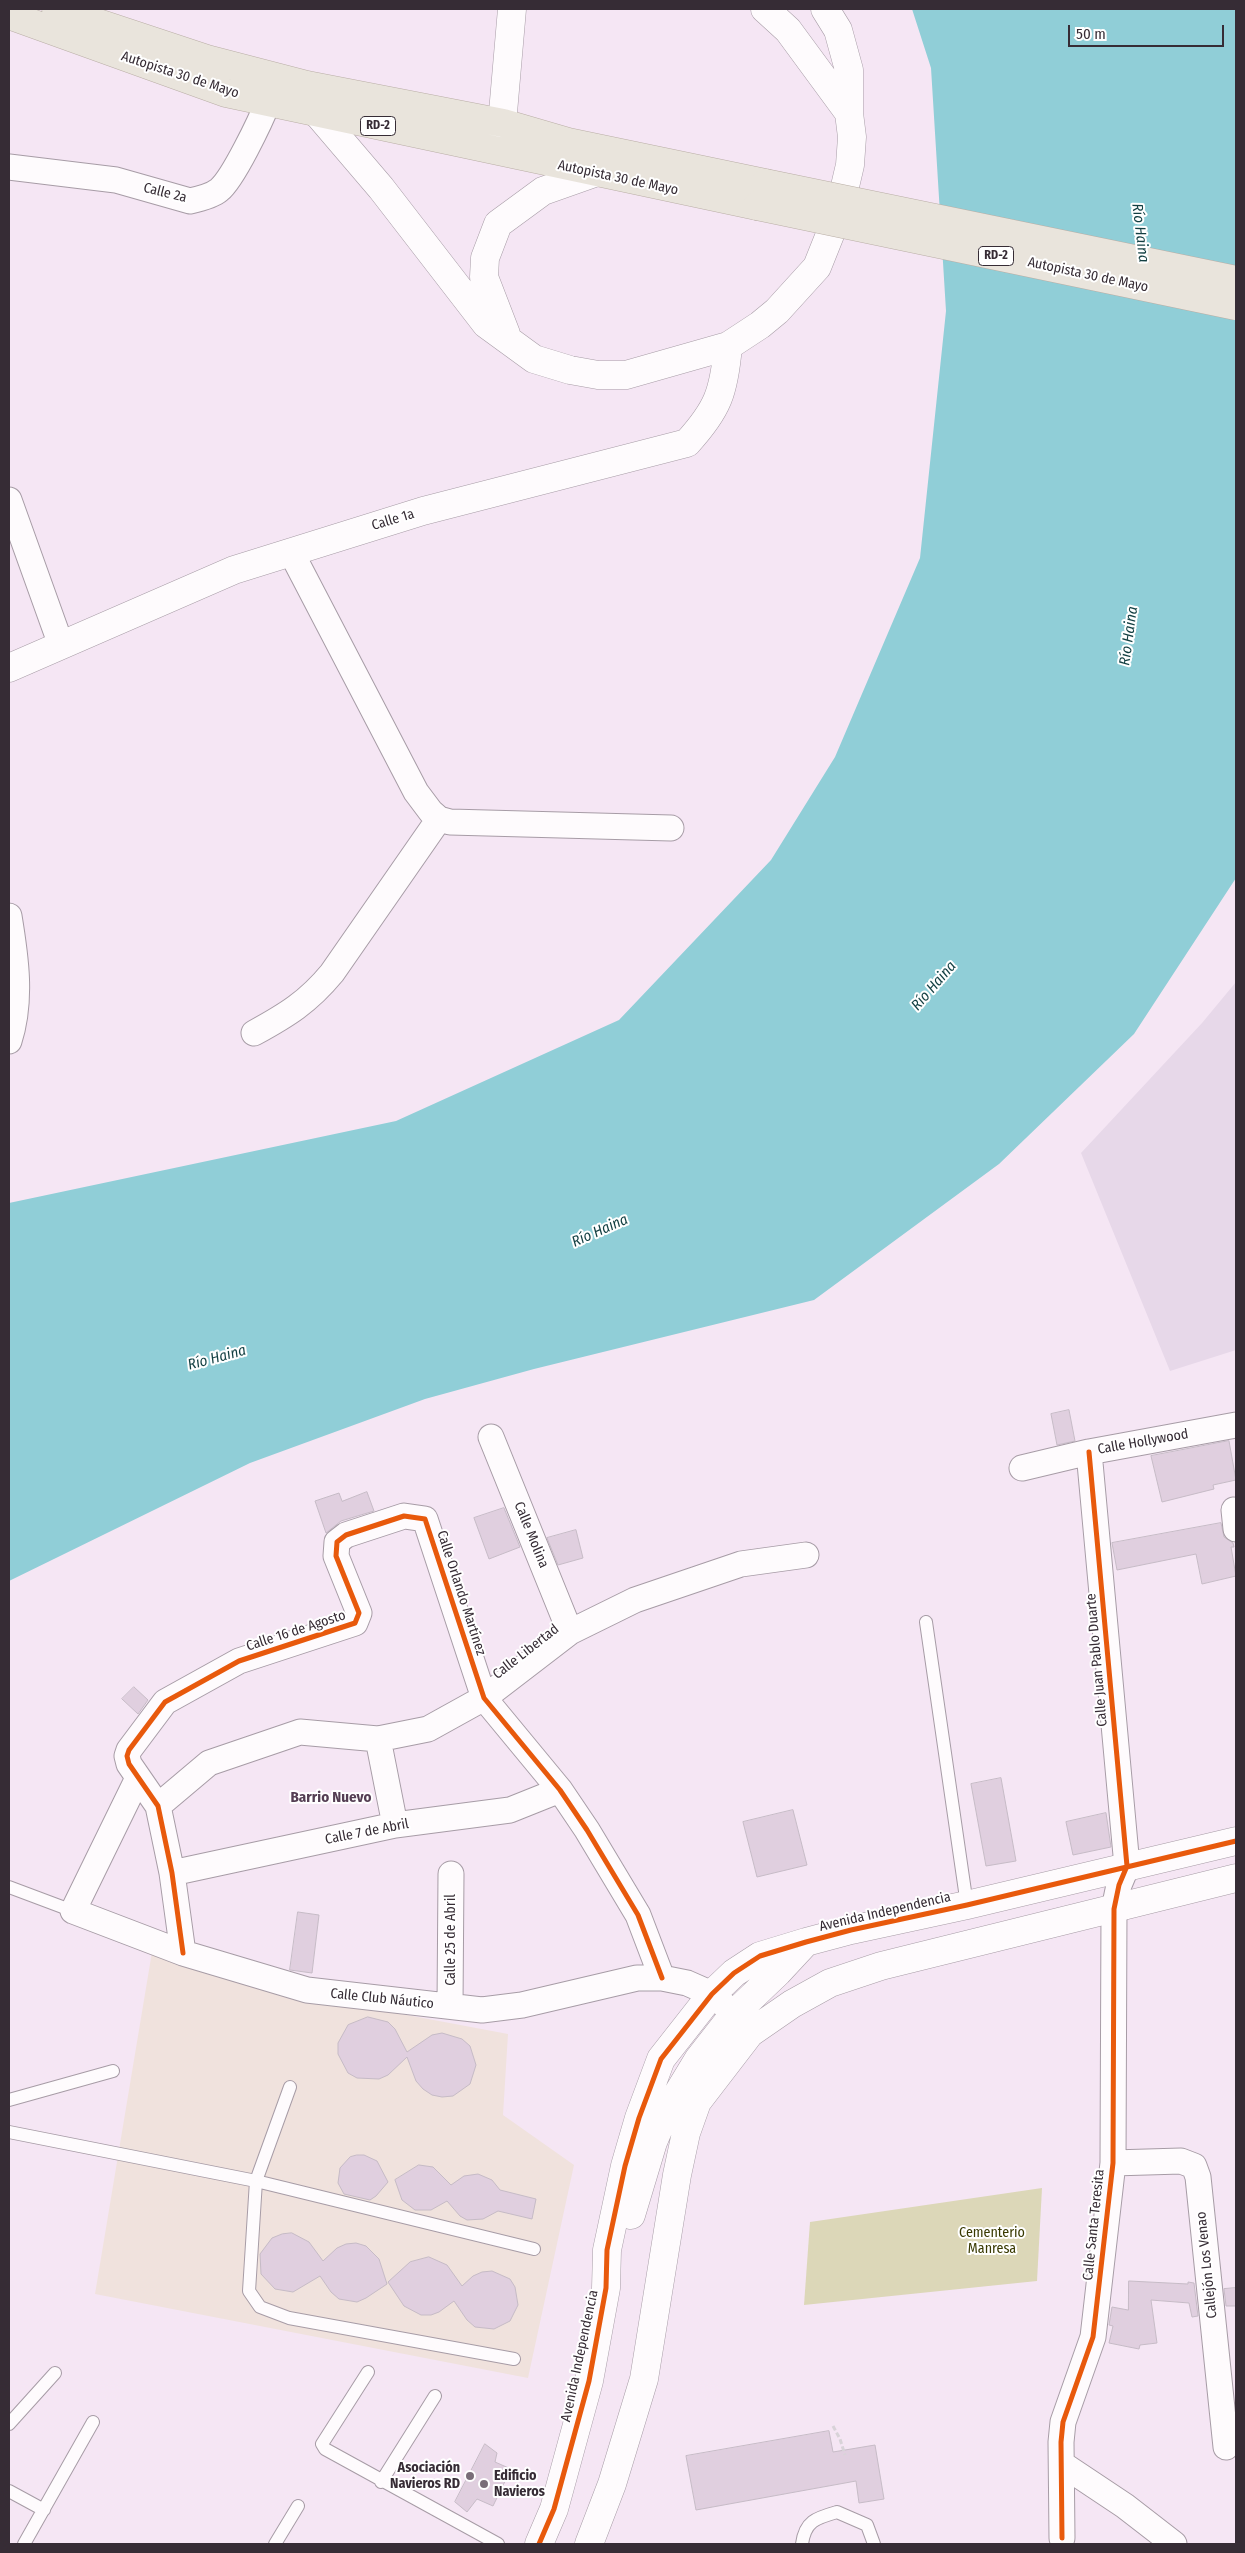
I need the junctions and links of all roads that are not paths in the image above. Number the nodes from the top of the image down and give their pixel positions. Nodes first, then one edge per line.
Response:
1 (56, 9) edge
2 (512, 9) edge
3 (764, 9) edge
4 (826, 9) edge
5 (9, 15) edge
6 (268, 102) junction
7 (317, 113) junction
8 (849, 113) junction
9 (503, 123) junction
10 (500, 152) junction
11 (9, 167) edge
12 (594, 173) junction
13 (761, 195) junction
14 (1236, 280) edge
15 (1236, 306) edge
16 (509, 340) junction
17 (728, 346) junction
18 (9, 500) edge
19 (291, 552) junction
20 (61, 645) junction
21 (9, 668) edge
22 (439, 819) junction
23 (671, 828) dead end
24 (9, 916) edge
25 (254, 1033) dead end
26 (9, 1041) edge
27 (1236, 1426) edge
28 (491, 1438) dead end
29 (1089, 1452) junction
30 (1022, 1468) dead end
31 (425, 1519) joint
32 (806, 1555) dead end
33 (926, 1622) dead end
34 (570, 1632) junction
35 (484, 1698) junction
36 (378, 1739) junction
37 (138, 1778) junction
38 (560, 1790) junction
39 (158, 1806) junction
40 (394, 1826) junction
41 (1236, 1841) edge
42 (1128, 1866) junction
43 (172, 1873) junction
44 (451, 1874) dead end
45 (1236, 1878) edge
46 (9, 1888) edge
47 (968, 1905) junction
48 (1114, 1909) junction
49 (73, 1911) junction
50 (874, 1925) junction
51 (806, 1942) junction
52 (183, 1953) junction
53 (881, 1966) junction
54 (662, 1978) junction
55 (712, 1994) junction
56 (450, 2006) junction
57 (742, 2023) junction
58 (113, 2071) dead end
59 (290, 2086) dead end
60 (9, 2100) edge
61 (9, 2132) edge
62 (1113, 2162) junction
63 (256, 2180) junction
64 (534, 2249) dead end
65 (606, 2288) junction
66 (514, 2359) dead end
67 (368, 2372) dead end
68 (54, 2373) dead end
69 (435, 2396) dead end
70 (94, 2422) dead end
71 (9, 2424) edge
72 (1226, 2447) dead end
73 (1062, 2464) junction
74 (381, 2482) junction
75 (9, 2491) edge
76 (298, 2506) dead end
77 (44, 2510) junction
78 (1062, 2538) dead end
79 (24, 2544) edge
80 (275, 2544) edge
81 (498, 2544) edge
82 (539, 2544) edge
83 (588, 2544) edge
84 (802, 2544) edge
85 (874, 2544) edge
86 (1174, 2544) edge

1 - 9 highway, Autopista 30 de Mayo / RD-2
2 - 9 street
3 - 8 street
4 - 8 street
5 - 6 highway, Autopista 30 de Mayo / RD-2
6 - 7 highway, Autopista 30 de Mayo / RD-2
6 - 11 street, Calle 2a
7 - 10 highway, Autopista 30 de Mayo / RD-2
7 - 16 street
8 - 17 street
9 - 10 street
9 - 13 highway, Autopista 30 de Mayo / RD-2
10 - 12 highway, Autopista 30 de Mayo / RD-2
12 - 13 highway, Autopista 30 de Mayo / RD-2
12 - 16 street
13 - 14 highway, Autopista 30 de Mayo / RD-2, bridge
13 - 15 highway, Autopista 30 de Mayo / RD-2, bridge
16 - 17 street
17 - 19 street, Calle 1a
18 - 20 street
19 - 20 street, Calle 1a
19 - 22 street
20 - 21 street, Calle 1a
22 - 23 street
22 - 25 street
24 - 26 street
27 - 29 street, Calle Hollywood
28 - 34 street, Calle Molina
29 - 30 street, Calle Hollywood
29 - 42 street, Calle Juan Pablo Duarte
31 - 35 street, Calle Orlando Martínez
31 - 37 street, Calle 16 de Agosto
32 - 34 street, Calle Libertad
33 - 47 lane
34 - 35 street, Calle Libertad
35 - 36 street, Calle Libertad
35 - 38 street, Calle Orlando Martínez
36 - 39 street, Calle Libertad
36 - 40 street
37 - 39 street
37 - 49 street
38 - 40 street, Calle 7 de Abril
38 - 54 street, Calle Orlando Martínez
39 - 43 street
40 - 43 street, Calle 7 de Abril
41 - 42 street, Avenida Independencia
42 - 47 street, Avenida Independencia
42 - 48 street, Calle Santa Teresita
43 - 52 street
44 - 56 street, Calle 25 de Abril
45 - 48 street, Avenida Independencia
46 - 49 lane, Calle Club Náutico
47 - 50 street, Avenida Independencia
48 - 53 street, Avenida Independencia
48 - 62 street, Calle Santa Teresita
49 - 52 street, Calle Club Náutico
50 - 51 street, Avenida Independencia
50 - 53 street
51 - 55 street, Avenida Independencia
51 - 57 street, Avenida Independencia
52 - 56 street, Calle Club Náutico
53 - 57 street, Avenida Independencia
54 - 55 street, Calle Club Náutico
54 - 56 street, Calle Club Náutico
55 - 57 street, Calle Club Náutico
55 - 65 street, Avenida Independencia
57 - 65 street, Avenida Independencia
57 - 83 street, Avenida Independencia
58 - 60 lane
59 - 63 lane
61 - 63 lane
62 - 72 street, Callejón Los Venao
62 - 73 street, Calle Santa Teresita
63 - 64 lane
63 - 66 lane
65 - 82 street, Avenida Independencia
67 - 74 lane
68 - 71 lane
69 - 74 lane
70 - 77 lane
73 - 78 street, Calle Santa Teresita
73 - 86 street
74 - 81 lane
75 - 77 lane
76 - 80 lane
77 - 79 lane
84 - 85 lane

